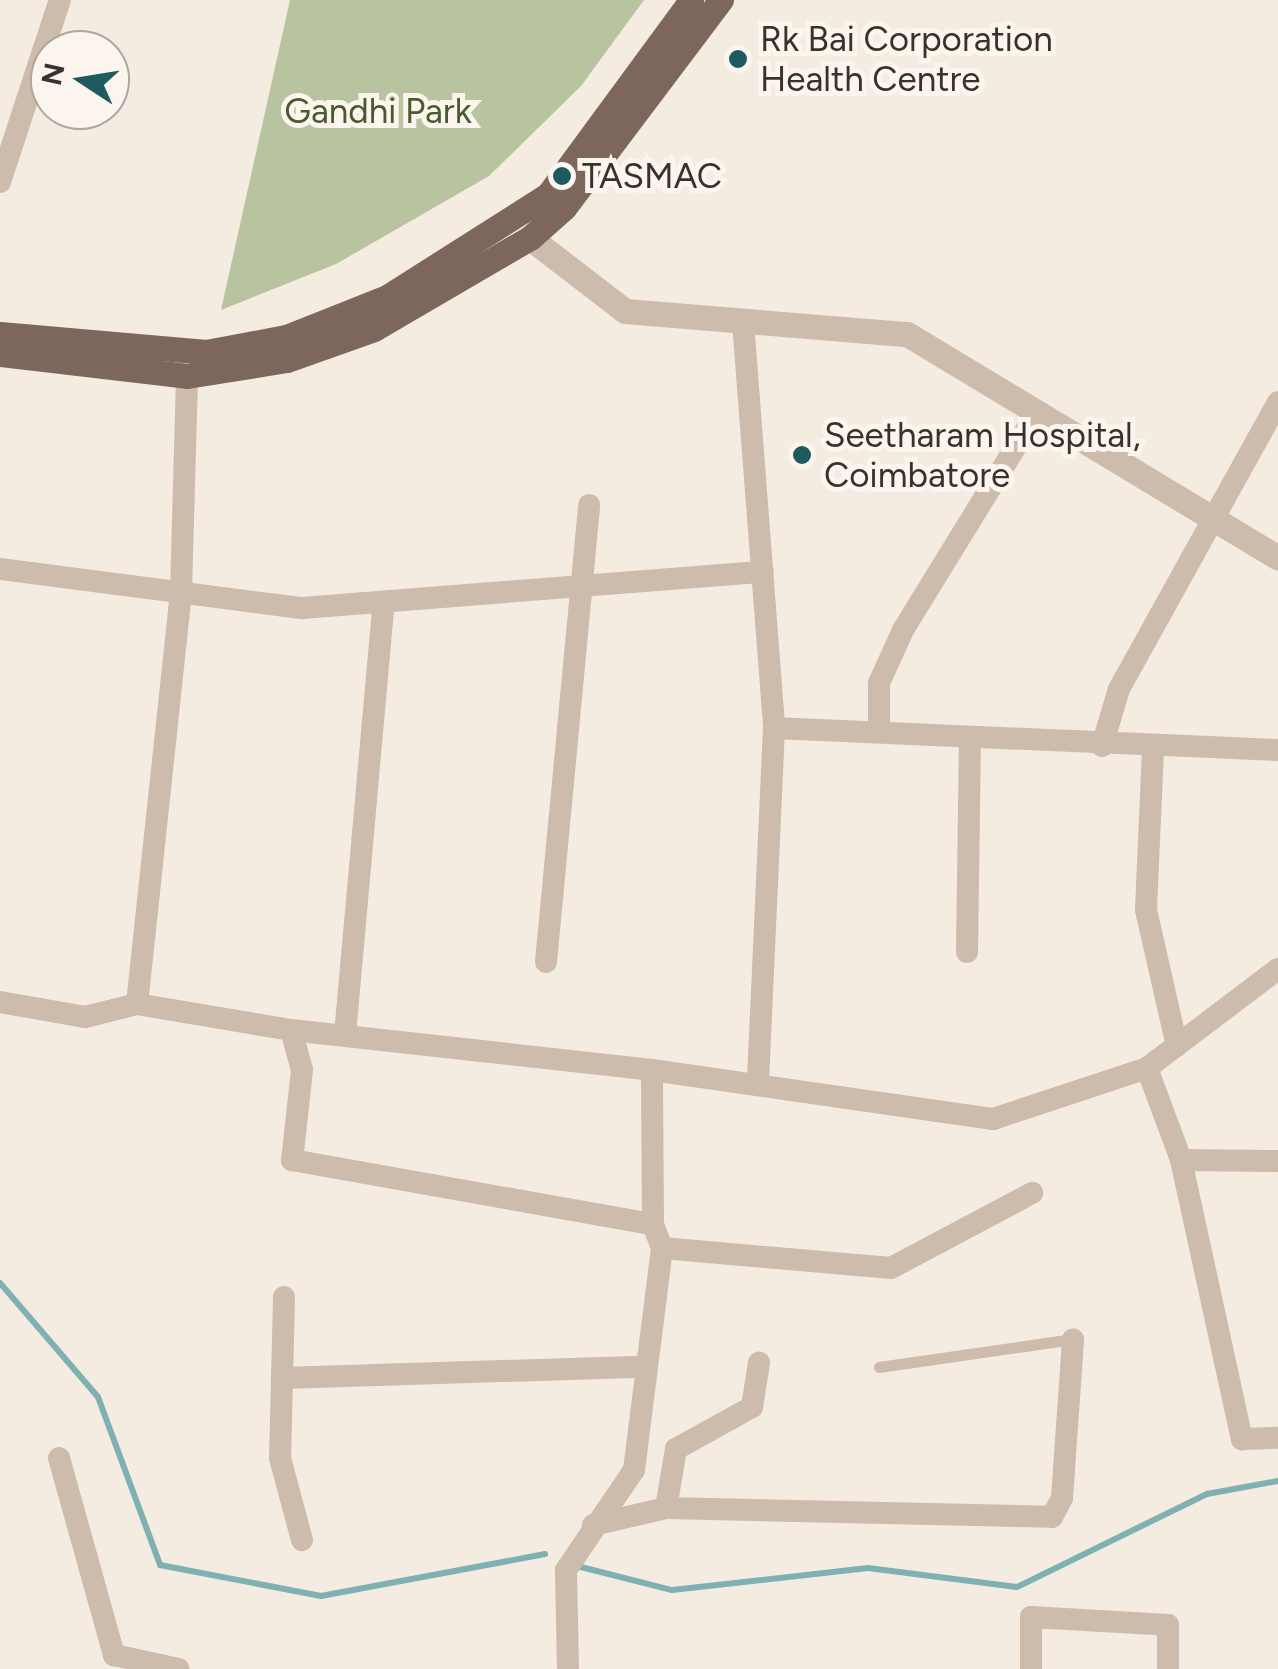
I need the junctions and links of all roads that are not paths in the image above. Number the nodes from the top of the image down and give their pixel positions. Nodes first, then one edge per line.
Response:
1 (60, 0) edge
2 (691, 0) edge
3 (721, 0) edge
4 (0, 182) edge
5 (530, 238) junction
6 (743, 322) junction
7 (0, 334) edge
8 (0, 354) edge
9 (188, 376) junction
10 (1278, 402) edge
11 (1037, 412) junction
12 (590, 505) dead end
13 (1209, 516) junction
14 (1278, 558) edge
15 (0, 569) edge
16 (763, 572) junction
17 (579, 590) junction
18 (181, 592) junction
19 (383, 606) junction
20 (774, 728) junction
21 (879, 730) junction
22 (970, 736) junction
23 (1102, 746) junction
24 (1154, 748) junction
25 (1278, 750) edge
26 (967, 952) dead end
27 (546, 962) dead end
28 (1278, 969) edge
29 (0, 1002) edge
30 (137, 1004) junction
31 (291, 1030) junction
32 (345, 1035) junction
33 (1177, 1046) junction
34 (1147, 1068) junction
35 (652, 1070) junction
36 (758, 1084) junction
37 (1180, 1160) junction
38 (1278, 1161) edge
39 (1032, 1193) dead end
40 (653, 1224) junction
41 (662, 1248) junction
42 (284, 1297) dead end
43 (1074, 1339) joint
44 (759, 1364) dead end
45 (642, 1366) junction
46 (879, 1366) dead end
47 (282, 1378) junction
48 (1278, 1438) edge
49 (59, 1458) dead end
50 (666, 1508) junction
51 (594, 1525) junction
52 (302, 1540) dead end
53 (179, 1669) edge
54 (568, 1669) edge
55 (1031, 1669) edge
56 (1168, 1669) edge

1 - 4 street
2 - 7 main road
3 - 5 main road
5 - 6 street
5 - 9 main road
6 - 11 street
6 - 16 street
8 - 9 main road
9 - 18 street
10 - 13 street
11 - 13 street
11 - 21 street
12 - 17 street
13 - 14 street
13 - 23 street
15 - 18 street
16 - 17 street
16 - 20 street
17 - 19 street
17 - 27 street
18 - 19 street
18 - 30 street
19 - 32 street
20 - 21 street
20 - 36 street
21 - 22 street
22 - 23 street
22 - 26 street
23 - 24 street
24 - 25 street
24 - 33 street
28 - 33 street
29 - 30 street
30 - 31 street
31 - 32 street
31 - 40 street
32 - 35 street
33 - 34 street
34 - 36 street
34 - 37 street
35 - 36 street
35 - 40 street
37 - 38 street
37 - 48 street
39 - 41 street
40 - 41 street
41 - 45 street
42 - 47 street
43 - 46 lane
43 - 50 street
44 - 50 street
45 - 47 street
45 - 51 street
47 - 52 street
49 - 53 street
50 - 51 street
51 - 54 street
55 - 56 street

